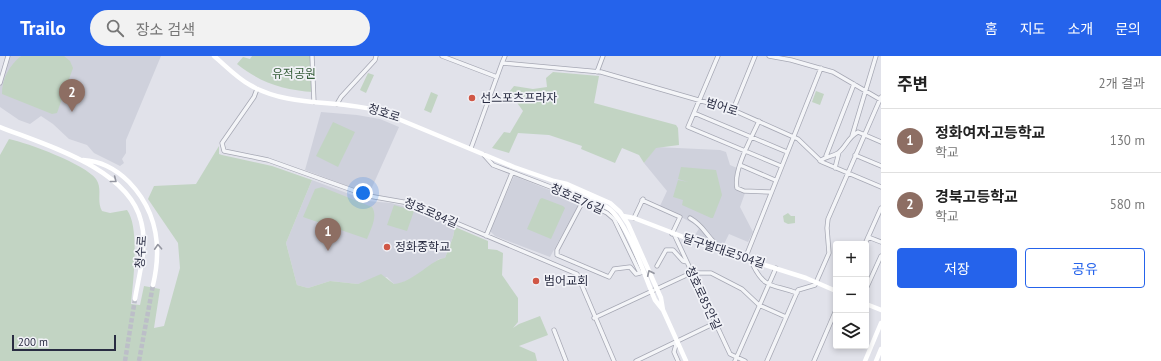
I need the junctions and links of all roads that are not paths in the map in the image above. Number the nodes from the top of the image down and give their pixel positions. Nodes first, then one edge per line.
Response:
1 (8, 56) edge
2 (214, 56) edge
3 (312, 56) edge
4 (376, 56) edge
5 (442, 56) edge
6 (505, 56) edge
7 (603, 56) edge
8 (718, 56) edge
9 (755, 56) edge
10 (769, 56) edge
11 (876, 56) edge
12 (502, 63) junction
13 (821, 68) junction
14 (597, 72) junction
15 (497, 77) junction
16 (0, 83) edge
17 (854, 84) junction
18 (257, 89) junction
19 (865, 91) junction
20 (881, 99) edge
21 (699, 100) junction
22 (314, 102) junction
23 (338, 104) junction
24 (733, 110) junction
25 (694, 113) junction
26 (759, 121) junction
27 (0, 127) edge
28 (864, 133) junction
29 (852, 136) junction
30 (752, 137) junction
31 (793, 137) junction
32 (881, 142) edge
33 (471, 148) junction
34 (839, 151) junction
35 (746, 152) junction
36 (787, 152) junction
37 (483, 154) junction
38 (854, 155) junction
39 (826, 156) junction
40 (81, 159) junction
41 (820, 161) junction
42 (740, 165) junction
43 (781, 166) junction
44 (881, 166) edge
45 (835, 168) junction
46 (512, 172) junction
47 (848, 174) junction
48 (776, 180) junction
49 (554, 181) junction
50 (881, 187) edge
51 (770, 192) junction
52 (583, 201) junction
53 (881, 208) edge
54 (623, 216) junction
55 (634, 218) junction
56 (690, 218) dead end
57 (673, 234) junction
58 (486, 236) junction
59 (868, 237) junction
60 (866, 241) edge
61 (881, 242) edge
62 (715, 249) junction
63 (881, 256) edge
64 (745, 258) junction
65 (687, 262) junction
66 (753, 265) dead end
67 (582, 266) junction
68 (657, 266) dead end
69 (776, 268) junction
70 (641, 272) junction
71 (691, 272) junction
72 (577, 274) junction
73 (817, 282) junction
74 (869, 282) edge
75 (769, 284) junction
76 (153, 285) tunnel mouth
77 (657, 288) junction
78 (833, 290) edge
79 (651, 291) junction
80 (796, 293) junction
81 (136, 299) tunnel mouth
82 (759, 305) junction
83 (869, 305) edge
84 (663, 310) junction
85 (881, 310) edge
86 (835, 313) edge
87 (786, 317) junction
88 (594, 318) junction
89 (715, 323) junction
90 (881, 323) edge
91 (554, 330) dead end
92 (677, 341) junction
93 (881, 349) edge
94 (735, 359) edge
95 (566, 361) edge
96 (613, 361) edge
97 (636, 361) edge
98 (678, 361) edge
99 (686, 361) edge
100 (745, 361) edge
101 (767, 361) edge
102 (814, 361) edge
103 (865, 361) edge
104 (876, 361) edge

1 - 16 street
2 - 18 main road, 청호로
3 - 22 street
4 - 23 street
5 - 15 street
6 - 12 street
7 - 14 street
8 - 21 street
9 - 24 street
10 - 13 street
11 - 19 street
12 - 14 street, 범어로
12 - 15 street
13 - 17 street
13 - 31 street
14 - 21 street, 범어로
15 - 33 street
17 - 19 street
17 - 39 street
18 - 22 main road, 청호로
18 - 58 street, 청호로84길
19 - 20 street
19 - 29 street
20 - 28 street
21 - 24 street, 범어로
21 - 25 street
22 - 23 main road, 청호로
23 - 33 main road, 청호로
24 - 26 street, 범어로
25 - 30 street
25 - 35 street
26 - 30 street
26 - 31 street, 범어로
27 - 40 main road, 청수로
28 - 29 street
28 - 32 street
28 - 38 street
29 - 34 street
30 - 35 street
30 - 36 street
31 - 36 street
31 - 41 street, 범어로
33 - 37 main road, 청호로
34 - 39 street
34 - 45 street
35 - 42 street
35 - 43 street
36 - 43 street
37 - 46 street, 청호로76길
37 - 49 main road, 청호로
38 - 44 street
38 - 47 street
39 - 41 street
76 -> 40 main road, 청수로
40 -> 81 main road, 청수로
41 - 45 street, 범어로
42 - 48 street
42 - 51 street
43 - 48 street
45 - 47 street, 범어로
46 - 52 street, 청호로76길
46 - 58 street
47 - 50 street, 범어로
47 - 73 street
48 - 51 street
49 - 54 main road, 청호로
49 - 70 main road, 청호로
51 - 64 street
52 - 67 street
52 - 70 street, 청호로76길
53 - 59 street
54 - 55 main road, 달구벌대로504길
77 -> 54 main road, 청호로
55 - 57 main road, 달구벌대로504길
55 - 57 street, 달구벌대로504길
56 - 62 street
57 - 62 main road, 달구벌대로504길
57 - 65 street, 청호로85안길
58 - 72 street, 청호로84길
59 - 60 street
59 - 61 street
62 - 64 main road, 달구벌대로504길
63 - 74 street
64 - 69 main road, 달구벌대로504길
65 - 68 street
65 - 71 street, 청호로85안길
66 - 75 street, 달구벌대로504길
67 - 70 street
67 - 72 street
69 - 73 main road, 달구벌대로504길
69 - 75 street, 달구벌대로504길
70 - 79 main road, 청호로
71 - 77 street
71 - 82 street
71 - 89 street, 청호로85안길
72 - 88 street
73 - 78 main road, 달구벌대로504길
73 - 80 street
75 - 80 street
75 - 82 street, 달구벌대로504길
77 - 79 street
77 - 84 main road, 청호로
79 - 84 main road, 청호로
79 - 88 street
80 - 87 street
82 - 87 street
82 - 94 street, 달구벌대로504길
83 - 85 main road
84 - 92 main road, 청호로
86 - 102 street
87 - 101 street
88 - 96 street
89 - 92 street
89 - 94 street, 청호로85안길
90 - 103 main road
91 - 95 street
92 - 97 street
92 - 98 street
92 - 99 main road, 청호로
93 - 104 main road
94 - 100 street, 청호로85안길

